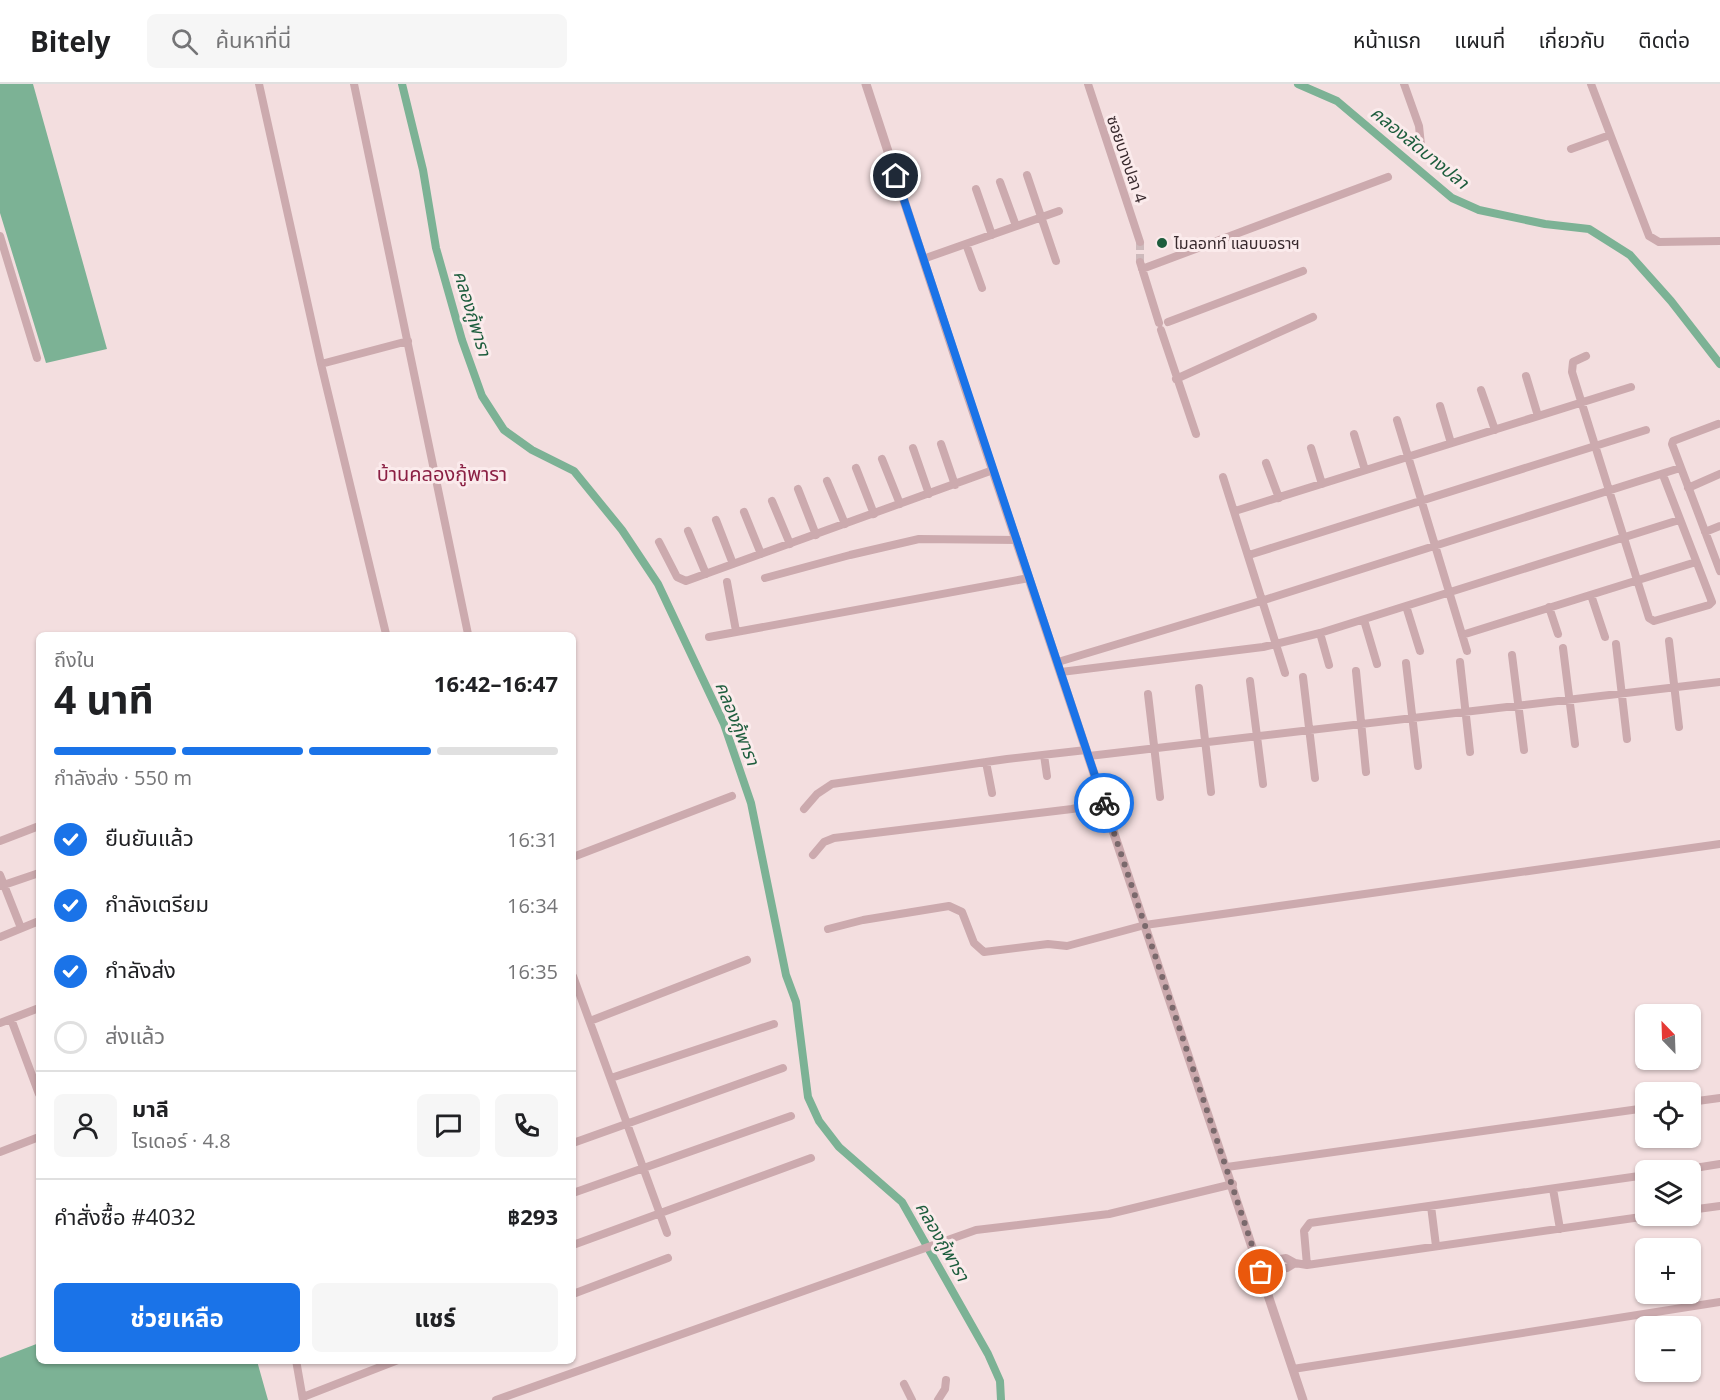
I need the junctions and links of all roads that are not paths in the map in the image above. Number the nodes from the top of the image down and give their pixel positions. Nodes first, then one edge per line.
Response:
1 (260, 84) edge
2 (354, 84) edge
3 (866, 84) edge
4 (1088, 84) edge
5 (1404, 84) edge
6 (1591, 84) edge
7 (1610, 135) junction
8 (1421, 145) dead end
9 (1571, 149) dead end
10 (1027, 175) dead end
11 (1388, 177) dead end
12 (1000, 182) dead end
13 (976, 189) dead end
14 (1059, 211) dead end
15 (1041, 218) junction
16 (1016, 226) junction
17 (992, 235) junction
18 (0, 236) edge
19 (1720, 241) edge
20 (1140, 242) tunnel mouth
21 (966, 244) junction
22 (923, 259) junction
23 (1056, 261) dead end
24 (1303, 272) dead end
25 (982, 288) dead end
26 (1313, 317) dead end
27 (1163, 325) junction
28 (408, 341) junction
29 (1586, 356) dead end
30 (37, 358) dead end
31 (321, 364) junction
32 (1526, 376) dead end
33 (1176, 379) junction
34 (1631, 387) dead end
35 (1481, 390) dead end
36 (1582, 403) junction
37 (1440, 406) dead end
38 (1538, 416) junction
39 (1397, 420) dead end
40 (1718, 424) dead end
41 (1495, 430) junction
42 (1646, 430) dead end
43 (1196, 434) dead end
44 (1354, 434) dead end
45 (1451, 443) junction
46 (941, 444) dead end
47 (1596, 446) junction
48 (913, 448) dead end
49 (1311, 448) dead end
50 (1408, 457) junction
51 (882, 459) dead end
52 (1266, 463) dead end
53 (856, 468) dead end
54 (1680, 468) junction
55 (1365, 470) junction
56 (993, 471) junction
57 (436, 473) junction
58 (483, 473) dead end
59 (1720, 474) edge
60 (1663, 475) junction
61 (1223, 477) dead end
62 (827, 481) dead end
63 (1322, 484) junction
64 (955, 485) junction
65 (1688, 488) junction
66 (798, 489) dead end
67 (1610, 492) junction
68 (929, 494) junction
69 (1279, 498) junction
70 (1422, 500) junction
71 (772, 501) dead end
72 (900, 504) junction
73 (1235, 511) junction
74 (744, 512) dead end
75 (874, 514) junction
76 (716, 520) dead end
77 (1680, 520) junction
78 (845, 524) junction
79 (1720, 526) edge
80 (688, 531) dead end
81 (1705, 532) junction
82 (816, 534) junction
83 (1623, 538) junction
84 (1017, 540) junction
85 (659, 542) dead end
86 (790, 544) junction
87 (1436, 545) junction
88 (761, 554) junction
89 (1249, 555) junction
90 (1696, 562) junction
91 (733, 564) junction
92 (1720, 571) edge
93 (706, 574) junction
94 (765, 578) dead end
95 (1029, 578) junction
96 (727, 582) dead end
97 (1636, 582) junction
98 (1449, 592) junction
99 (1591, 595) junction
100 (1264, 600) junction
101 (1406, 606) junction
102 (1549, 608) junction
103 (1364, 620) junction
104 (736, 631) junction
105 (386, 632) edge
106 (468, 632) edge
107 (1320, 633) junction
108 (1558, 634) dead end
109 (1462, 635) junction
110 (709, 637) dead end
111 (1605, 637) dead end
112 (1669, 641) dead end
113 (1276, 644) junction
114 (1616, 644) dead end
115 (1563, 648) dead end
116 (1420, 651) dead end
117 (1467, 651) dead end
118 (1512, 654) dead end
119 (1084, 655) junction
120 (1460, 662) dead end
121 (1406, 663) dead end
122 (1377, 664) dead end
123 (1329, 665) dead end
124 (1060, 667) junction
125 (1088, 669) junction
126 (1356, 670) dead end
127 (1285, 673) dead end
128 (1303, 677) dead end
129 (1250, 681) dead end
130 (1720, 682) edge
131 (1674, 686) junction
132 (1199, 688) dead end
133 (1621, 693) junction
134 (1148, 694) dead end
135 (1569, 699) junction
136 (1518, 706) junction
137 (1465, 711) junction
138 (1413, 717) junction
139 (1362, 723) junction
140 (1679, 727) dead end
141 (1309, 730) junction
142 (1258, 736) junction
143 (1627, 738) dead end
144 (1206, 742) junction
145 (1575, 744) dead end
146 (1154, 748) junction
147 (1524, 750) dead end
148 (1470, 752) dead end
149 (1088, 753) junction
150 (1044, 755) junction
151 (986, 762) junction
152 (1418, 766) dead end
153 (1366, 772) dead end
154 (1047, 776) dead end
155 (1315, 778) dead end
156 (1263, 784) dead end
157 (1211, 792) dead end
158 (992, 793) dead end
159 (732, 796) dead end
160 (1160, 797) dead end
161 (1103, 802) junction
162 (804, 809) dead end
163 (36, 827) edge
164 (0, 841) edge
165 (1720, 844) edge
166 (813, 855) dead end
167 (576, 856) edge
168 (36, 874) edge
169 (0, 875) edge
170 (2, 886) edge
171 (36, 922) edge
172 (1145, 925) junction
173 (21, 928) junction
174 (828, 929) dead end
175 (0, 937) edge
176 (747, 960) dead end
177 (576, 984) edge
178 (36, 1009) edge
179 (10, 1019) junction
180 (590, 1021) junction
181 (0, 1023) edge
182 (774, 1024) dead end
183 (783, 1068) dead end
184 (611, 1078) junction
185 (36, 1086) edge
186 (1720, 1098) edge
187 (1701, 1101) edge
188 (1635, 1110) edge
189 (791, 1116) dead end
190 (627, 1124) junction
191 (36, 1138) edge
192 (576, 1142) edge
193 (0, 1152) edge
194 (811, 1158) dead end
195 (1720, 1164) edge
196 (1227, 1167) junction
197 (1701, 1167) edge
198 (645, 1168) junction
199 (1635, 1177) edge
200 (1233, 1184) junction
201 (1553, 1189) junction
202 (576, 1192) edge
203 (1431, 1206) junction
204 (1720, 1206) edge
205 (1701, 1209) edge
206 (660, 1214) junction
207 (1635, 1218) edge
208 (1560, 1229) junction
209 (667, 1233) dead end
210 (576, 1244) edge
211 (1436, 1246) junction
212 (668, 1258) dead end
213 (1307, 1265) junction
214 (1259, 1268) junction
215 (576, 1293) edge
216 (1720, 1302) edge
217 (297, 1364) edge
218 (388, 1364) edge
219 (1293, 1369) junction
220 (946, 1380) dead end
221 (904, 1384) dead end
222 (303, 1398) edge
223 (496, 1400) edge
224 (912, 1400) edge
225 (938, 1400) edge
226 (1303, 1400) edge

1 - 31 street
2 - 28 street
3 - 22 street
4 - 20 street, ซอยบางปลา 4
5 - 8 street
6 - 7 street
7 - 9 street
7 - 19 street
10 - 15 street
11 - 27 street
12 - 16 street
13 - 17 street
14 - 15 street
15 - 16 street
15 - 23 street
16 - 17 street
17 - 21 street
18 - 30 street
21 - 22 street
21 - 25 street
22 - 56 street
24 - 27 street
26 - 33 street
27 - 33 street
28 - 31 street
28 - 57 street
29 - 36 street
31 - 105 street
32 - 38 street
33 - 43 street
34 - 36 street
35 - 41 street
36 - 38 street
36 - 47 street
37 - 45 street
38 - 41 street
39 - 50 street
40 - 54 street
41 - 45 street
42 - 47 street
44 - 55 street
45 - 50 street
46 - 64 street
47 - 67 street
47 - 70 street
48 - 68 street
49 - 63 street
50 - 55 street
50 - 70 street
51 - 72 street
52 - 69 street
53 - 75 street
54 - 60 street
54 - 65 street
55 - 63 street
56 - 64 street
56 - 84 street
57 - 58 street
57 - 106 street
59 - 65 street
60 - 67 street
60 - 77 street
61 - 73 street
62 - 78 street
63 - 69 street
64 - 68 street
65 - 81 street
66 - 82 street
67 - 83 street
67 - 87 street
68 - 72 street
69 - 73 street
70 - 87 street
70 - 89 street
71 - 86 street
72 - 75 street
73 - 89 street
74 - 88 street
75 - 78 street
76 - 91 street
77 - 83 street
77 - 90 street
78 - 82 street
79 - 81 street
80 - 93 street
81 - 92 street
82 - 86 street
83 - 97 street
83 - 98 street
84 - 94 street
84 - 95 street
85 - 93 street
86 - 88 street
87 - 98 street
87 - 100 street
88 - 91 street
89 - 100 street
90 - 97 street
90 - 97 street
91 - 93 street
95 - 104 street
95 - 124 street
96 - 104 street
97 - 99 street
98 - 101 street
98 - 109 street
99 - 102 street
99 - 111 street
100 - 113 street
100 - 119 street
101 - 103 street
101 - 116 street
102 - 108 street
102 - 109 street
103 - 107 street
103 - 122 street
104 - 110 street
107 - 113 street
107 - 123 street
109 - 117 street
112 - 131 street
113 - 125 street
113 - 127 street
114 - 133 street
115 - 135 street
118 - 136 street
119 - 124 street
119 - 125 street
120 - 137 street
121 - 138 street
124 - 125 street
124 - 149 street
126 - 139 street
128 - 141 street
129 - 142 street
130 - 131 street
131 - 133 street
131 - 140 street
132 - 144 street
133 - 135 street
133 - 143 street
134 - 146 street
135 - 136 street
135 - 145 street
136 - 137 street
136 - 147 street
137 - 138 street
137 - 148 street
138 - 139 street
138 - 152 street
139 - 141 street
139 - 153 street
141 - 142 street
141 - 155 street
142 - 144 street
142 - 156 street
144 - 146 street
144 - 157 street
146 - 149 street
146 - 160 street
149 - 150 street
149 - 161 street
150 - 151 street
150 - 154 street
151 - 158 street
151 - 162 street
159 - 167 street
161 - 166 street
161 - 172 street
163 - 164 street
165 - 172 street
168 - 170 street
169 - 170 street
170 - 173 street
171 - 173 street
172 - 174 street
172 - 196 street
173 - 175 street
176 - 180 street
177 - 180 street
178 - 179 street
179 - 181 street
179 - 185 street
180 - 184 street
182 - 184 street
183 - 190 street
184 - 190 street
186 - 187 street
188 - 196 street
189 - 198 street
190 - 192 street
190 - 198 street
191 - 193 street
194 - 206 street
195 - 197 street
196 - 200 street
198 - 202 street
198 - 206 street
199 - 201 street
200 - 214 street
200 - 223 street
201 - 203 street
201 - 208 street
203 - 211 street
203 - 213 street
204 - 205 street
206 - 209 street
206 - 210 street
207 - 208 street
208 - 211 street
211 - 213 street
212 - 215 street
213 - 214 street
214 - 219 street
216 - 219 street
217 - 222 street
218 - 222 street
219 - 226 street
220 - 225 street
221 - 224 street

